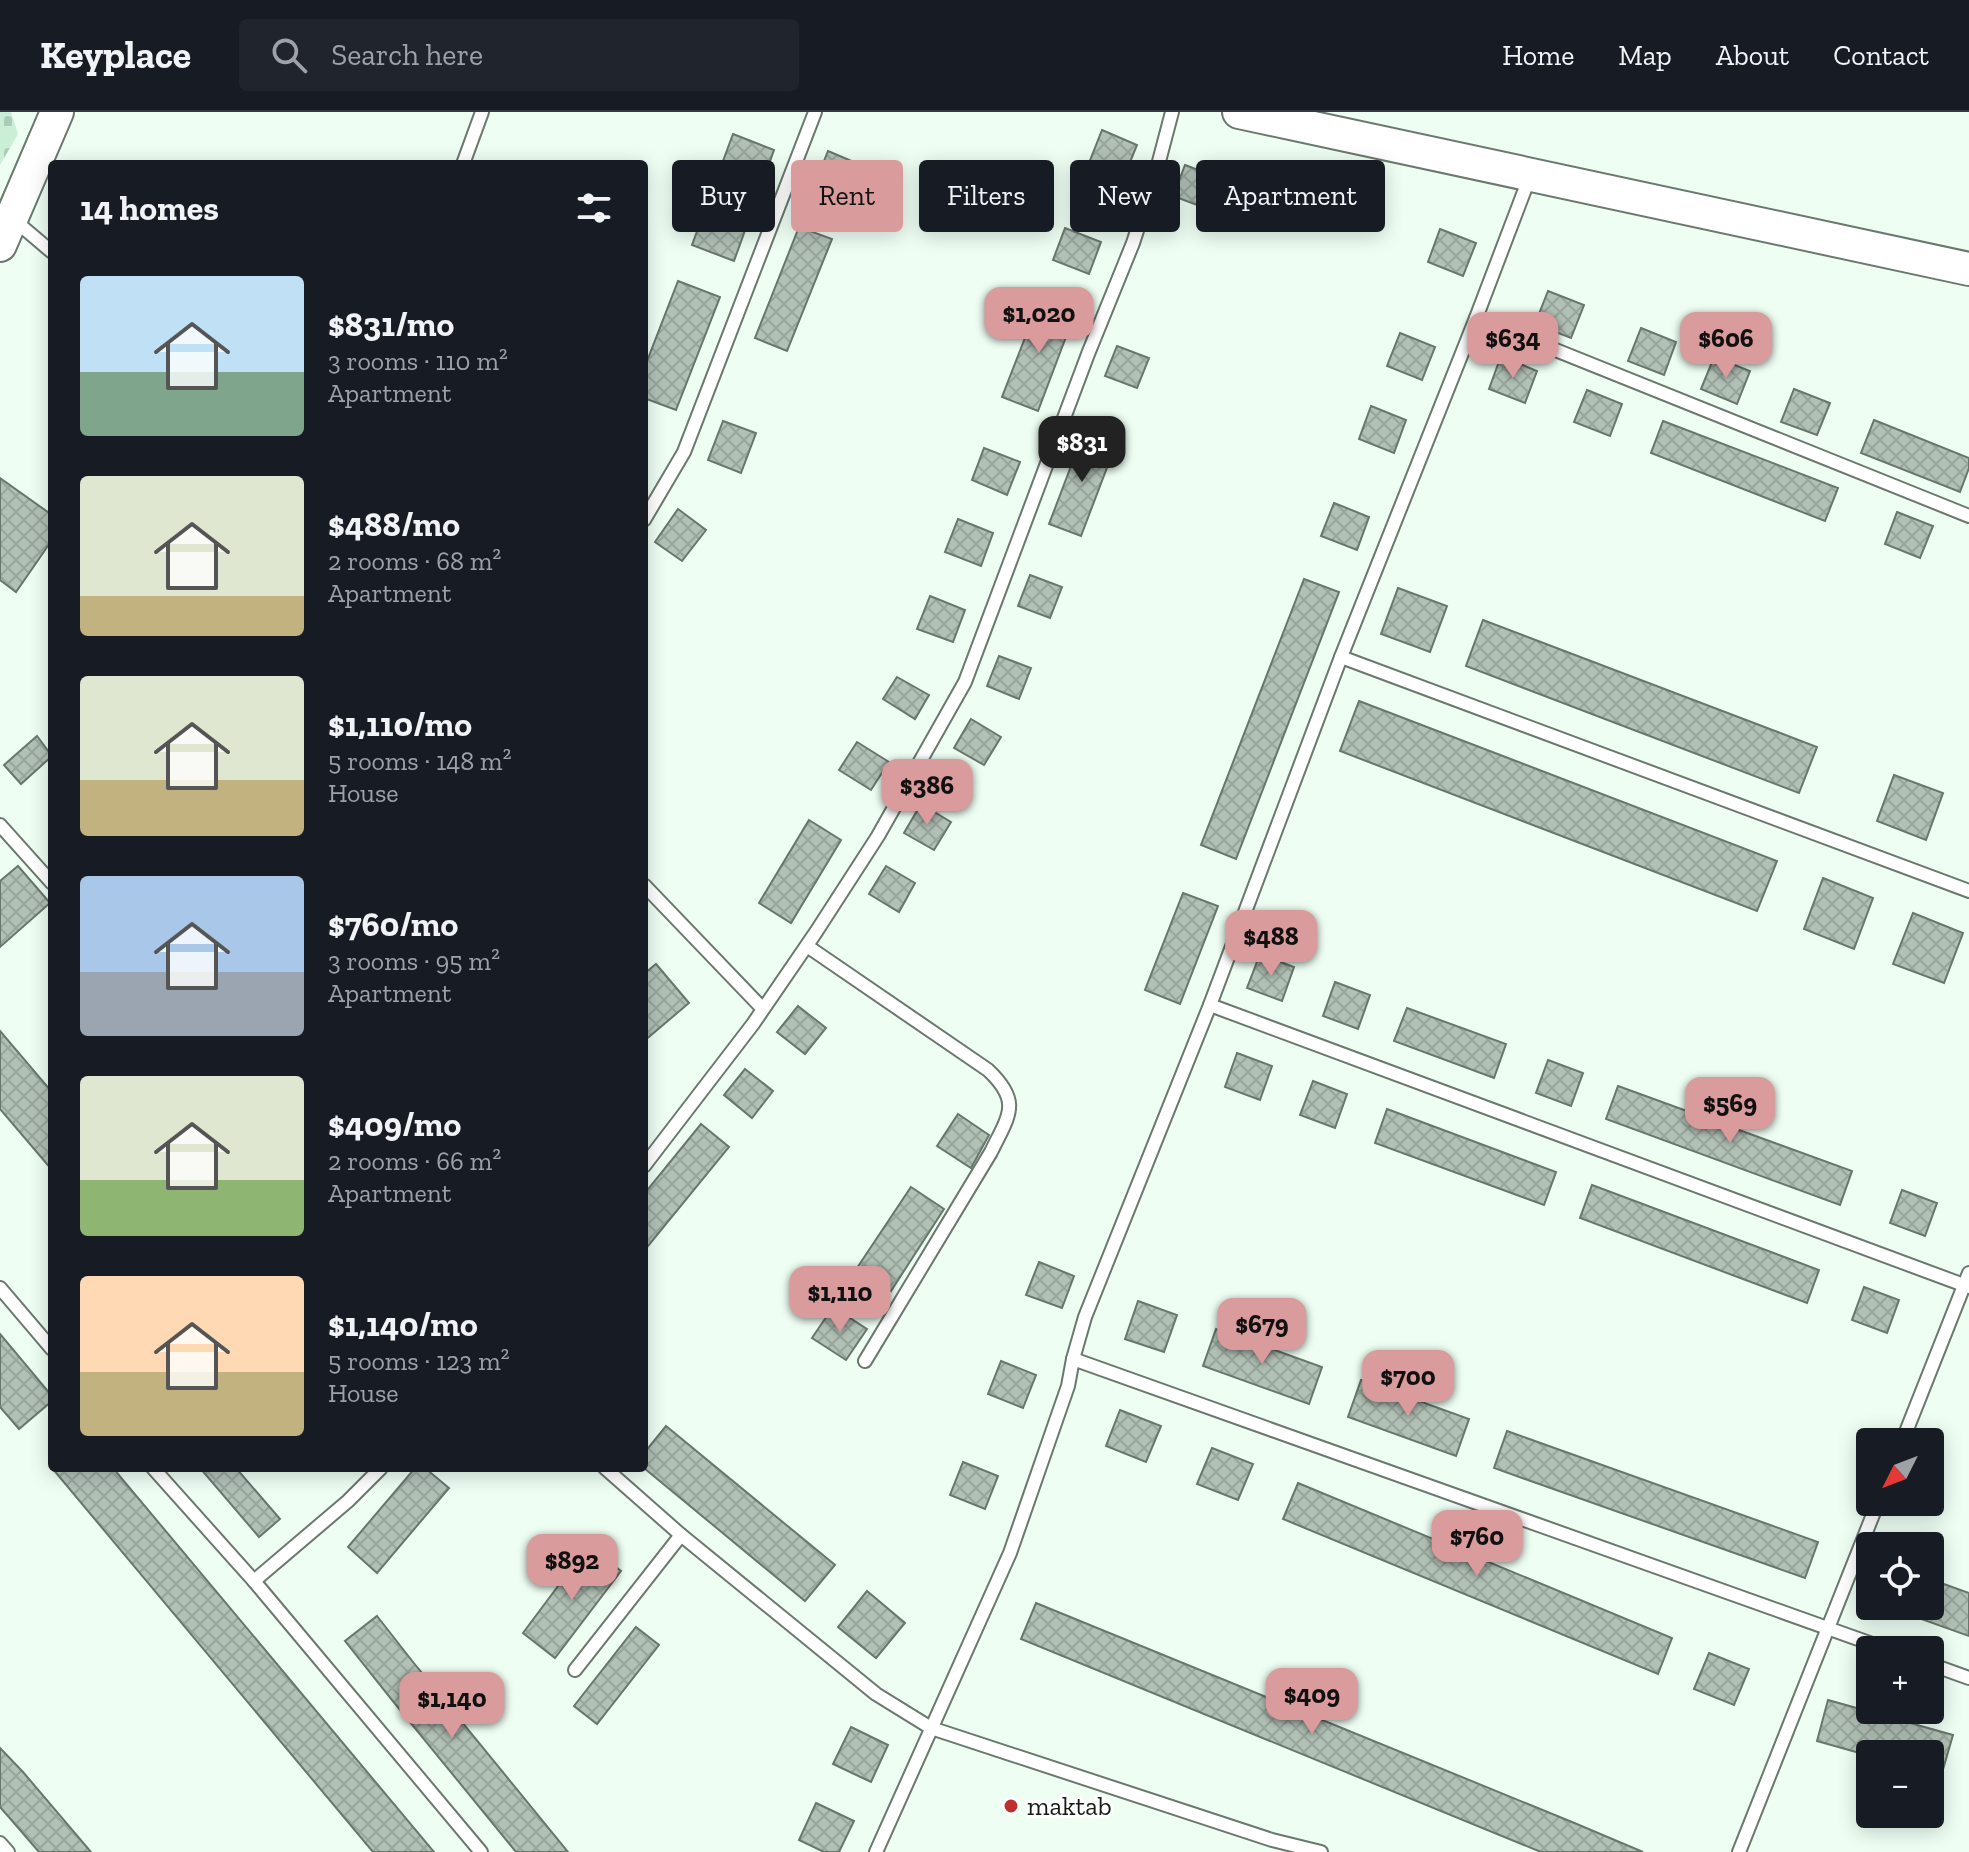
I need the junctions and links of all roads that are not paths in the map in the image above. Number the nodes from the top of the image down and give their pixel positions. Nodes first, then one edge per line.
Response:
1 (57, 112) edge
2 (482, 112) edge
3 (815, 112) edge
4 (1172, 112) edge
5 (1239, 112) edge
6 (464, 160) edge
7 (1530, 174) junction
8 (6, 232) edge
9 (48, 250) edge
10 (1969, 269) edge
11 (1476, 318) junction
12 (648, 513) edge
13 (1969, 516) edge
14 (1341, 657) junction
15 (0, 825) edge
16 (48, 879) edge
17 (648, 889) edge
18 (1969, 891) edge
19 (807, 946) junction
20 (1210, 1005) junction
21 (763, 1009) junction
22 (648, 1161) edge
23 (1967, 1282) edge
24 (0, 1288) edge
25 (48, 1344) edge
26 (1073, 1359) junction
27 (865, 1361) dead end
28 (1908, 1428) edge
29 (159, 1472) edge
30 (377, 1472) edge
31 (610, 1472) edge
32 (1872, 1516) edge
33 (681, 1535) junction
34 (254, 1581) junction
35 (1828, 1629) junction
36 (1856, 1639) edge
37 (1944, 1669) edge
38 (575, 1670) dead end
39 (1969, 1678) edge
40 (931, 1728) junction
41 (0, 1843) edge
42 (1271, 1846) edge
43 (8, 1852) edge
44 (481, 1852) edge
45 (876, 1852) edge
46 (1321, 1852) edge
47 (1739, 1852) edge

1 - 8 street
2 - 6 lane
3 - 12 lane
4 - 19 lane
5 - 7 street
7 - 10 street
7 - 11 lane
8 - 9 lane
11 - 13 lane
11 - 14 lane
14 - 18 lane
14 - 20 lane
15 - 16 lane
17 - 21 lane
19 - 21 lane
19 - 27 lane
20 - 23 lane
20 - 26 lane
21 - 22 lane
23 - 28 lane
24 - 25 lane
26 - 35 lane
26 - 40 lane
29 - 34 lane
30 - 34 lane
31 - 33 lane
32 - 35 lane
33 - 38 lane
33 - 40 lane
34 - 44 lane
35 - 36 lane
35 - 47 lane
37 - 39 lane
40 - 42 lane
40 - 45 lane
41 - 43 lane
42 - 46 lane

